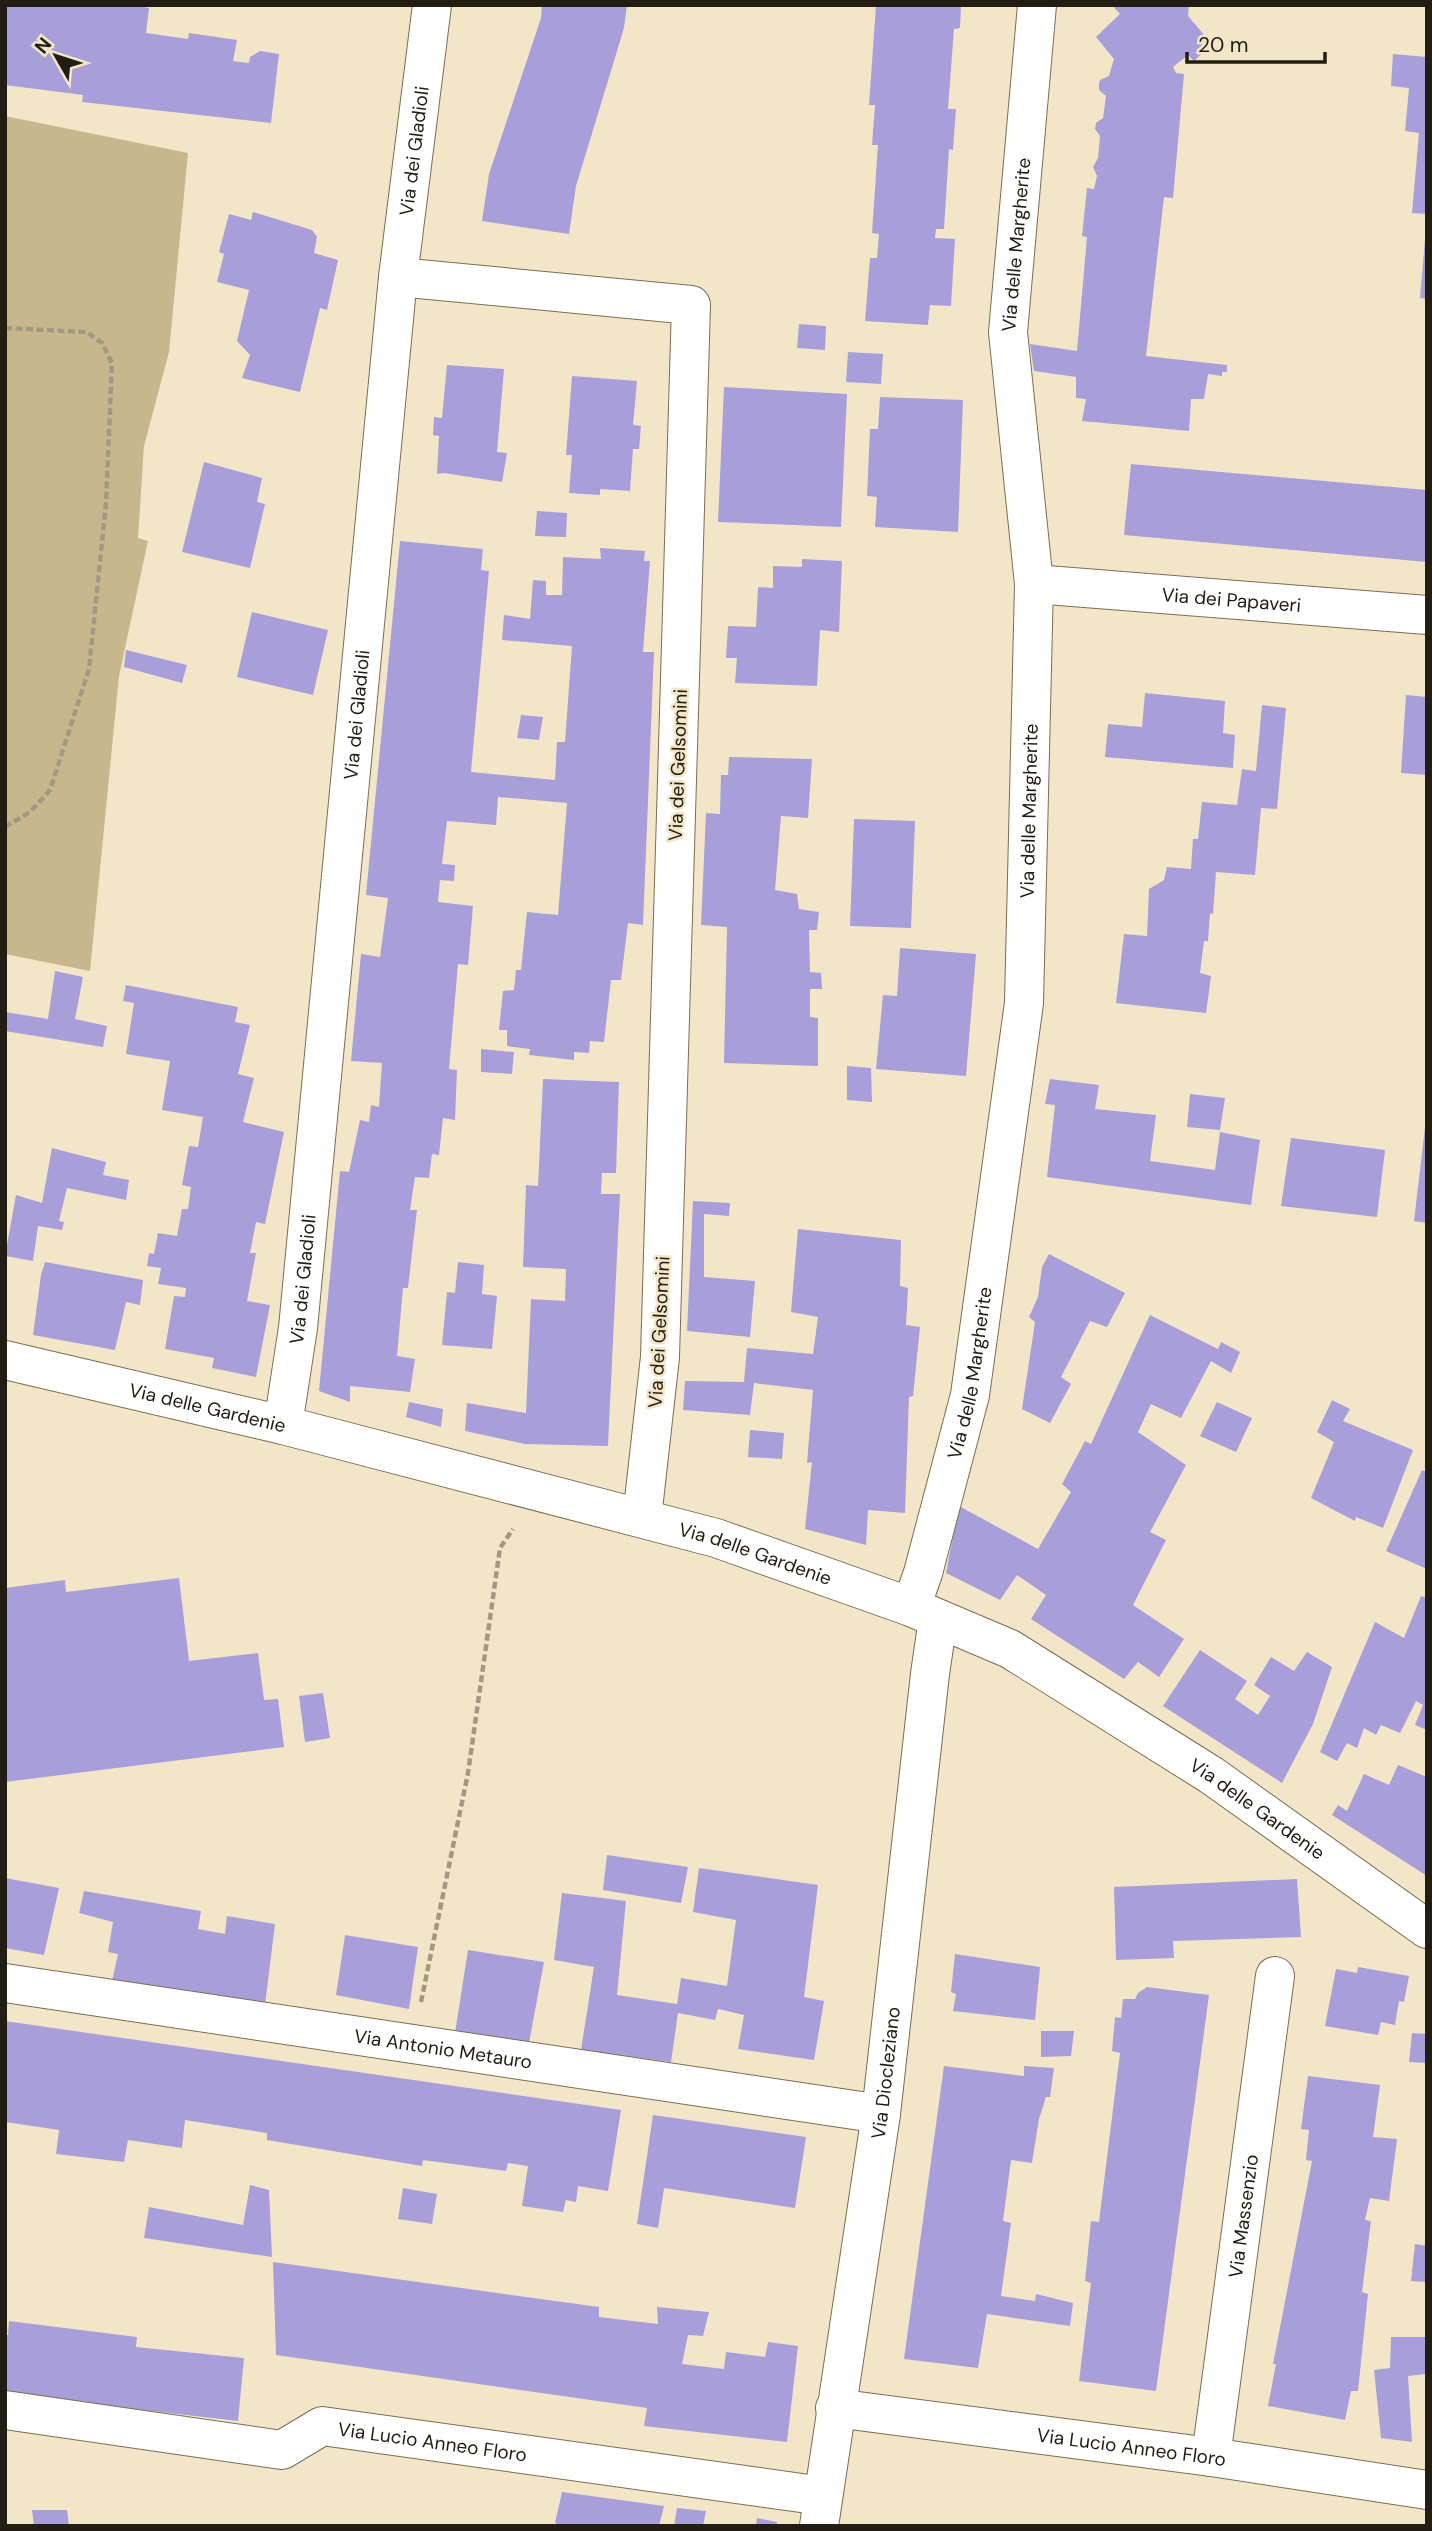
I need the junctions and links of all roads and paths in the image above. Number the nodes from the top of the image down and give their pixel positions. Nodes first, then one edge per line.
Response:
1 (432, 5) edge
2 (1037, 5) edge
3 (398, 277) junction
4 (5, 328) edge
5 (1034, 584) junction
6 (1427, 615) edge
7 (5, 827) edge
8 (5, 1360) edge
9 (283, 1424) junction
10 (557, 1495) junction
11 (642, 1518) junction
12 (925, 1613) junction
13 (1427, 1929) edge
14 (1275, 1976) dead end
15 (5, 1983) edge
16 (412, 2044) junction
17 (881, 2113) junction
18 (835, 2408) junction
19 (5, 2410) edge
20 (1211, 2458) junction
21 (1427, 2490) edge
22 (821, 2511) edge

1 - 3 street, Via dei Gladioli
2 - 5 street, Via delle Margherite
3 - 9 street, Via dei Gladioli
3 - 11 street, Via dei Gelsomini
4 - 7 path
5 - 6 street, Via dei Papaveri
5 - 12 street, Via delle Margherite
8 - 9 street, Via delle Gardenie
9 - 10 street, Via delle Gardenie
10 - 11 street, Via delle Gardenie
10 - 16 path
11 - 12 street, Via delle Gardenie
12 - 13 street, Via delle Gardenie
12 - 17 street, Via Diocleziano
14 - 20 street, Via Massenzio
15 - 16 street, Via Antonio Metauro
16 - 17 street, Via Antonio Metauro
17 - 18 street, Via Diocleziano
18 - 20 street, Via Lucio Anneo Floro
18 - 22 street, Via Diocleziano
19 - 22 street, Via Lucio Anneo Floro
20 - 21 street, Via Lucio Anneo Floro

